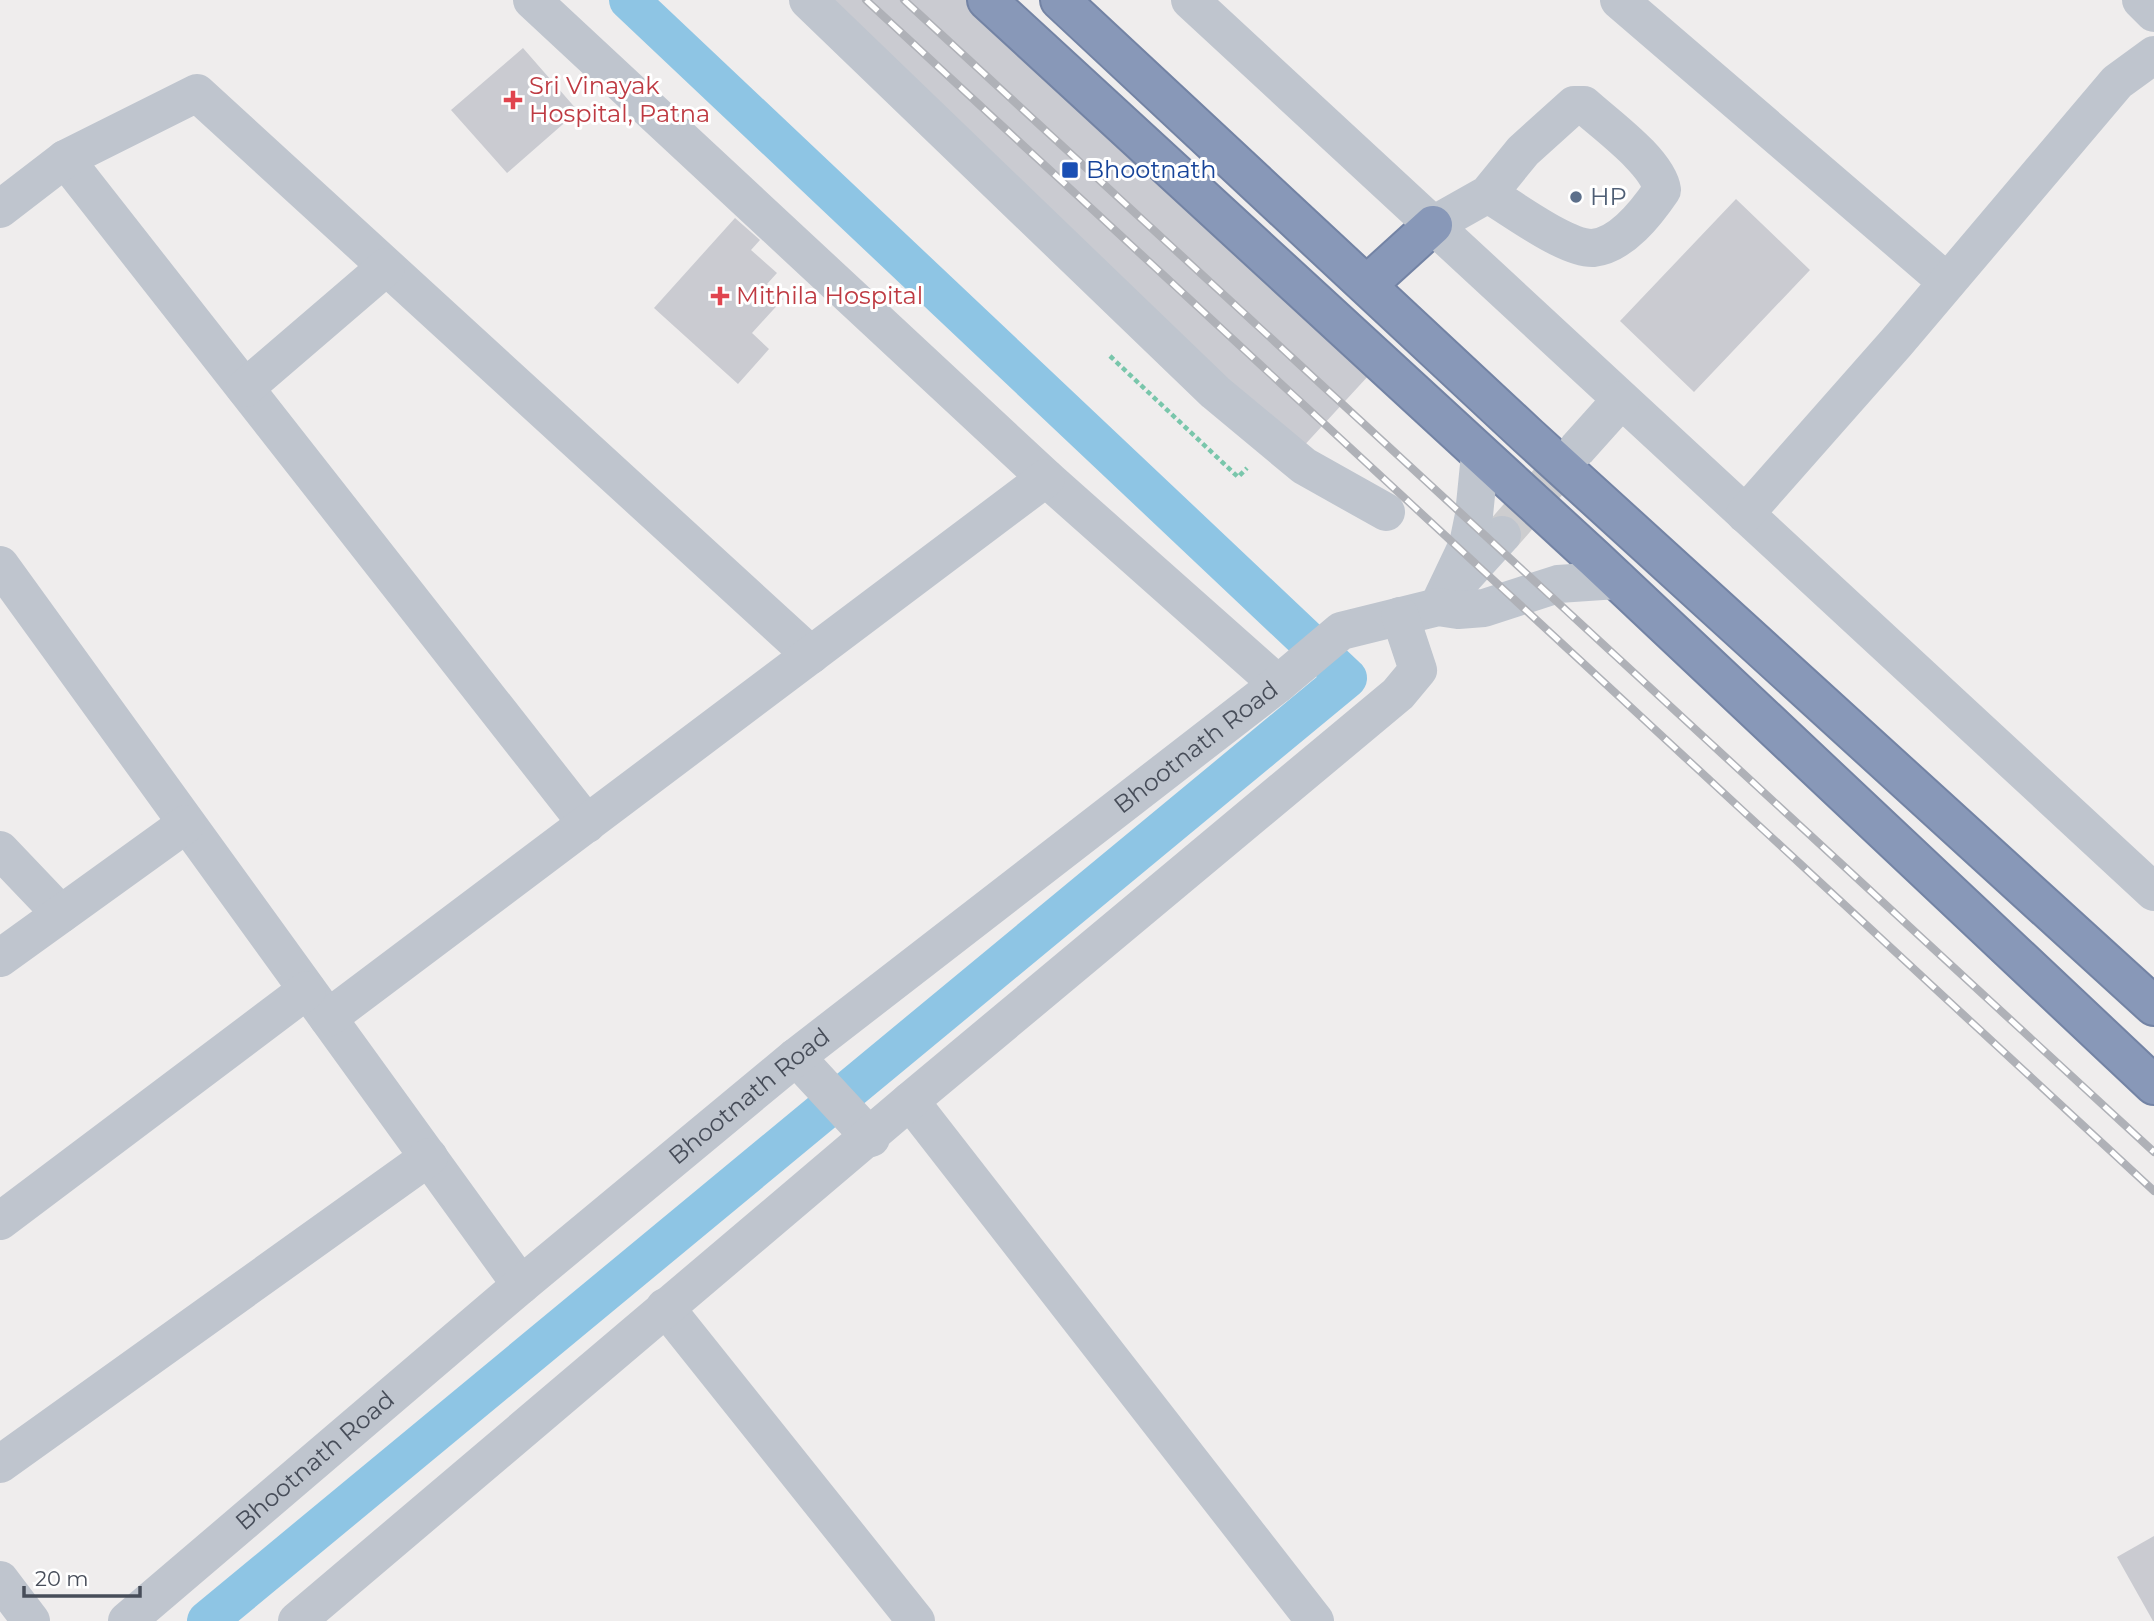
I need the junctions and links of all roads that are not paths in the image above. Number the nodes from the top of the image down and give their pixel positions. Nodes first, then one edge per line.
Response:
1 (533, 0) edge
2 (808, 0) edge
3 (987, 0) edge
4 (1060, 0) edge
5 (1190, 0) edge
6 (1619, 0) edge
7 (2141, 0) edge
8 (2154, 13) edge
9 (2154, 55) edge
10 (65, 159) junction
11 (1488, 194) dead end
12 (0, 209) edge
13 (1433, 225) junction
14 (386, 267) junction
15 (1947, 282) junction
16 (1367, 285) junction
17 (245, 388) junction
18 (1621, 400) junction
19 (1578, 448) tunnel mouth
20 (1480, 456) junction
21 (1046, 478) junction
22 (1386, 512) dead end
23 (1745, 514) junction
24 (1502, 535) tunnel mouth
25 (0, 565) edge
26 (1617, 580) junction
27 (1438, 607) junction
28 (1401, 616) junction
29 (811, 655) junction
30 (1282, 680) junction
31 (186, 824) junction
32 (587, 824) junction
33 (0, 850) edge
34 (2154, 892) edge
35 (61, 914) junction
36 (0, 958) edge
37 (318, 1004) junction
38 (2154, 1006) edge
39 (804, 1066) junction
40 (2154, 1085) edge
41 (910, 1101) junction
42 (866, 1133) junction
43 (429, 1157) junction
44 (0, 1221) edge
45 (521, 1285) junction
46 (665, 1307) junction
47 (0, 1464) edge
48 (0, 1580) edge
49 (31, 1621) edge
50 (127, 1621) edge
51 (297, 1621) edge
52 (916, 1621) edge
53 (1315, 1621) edge

1 - 21 street
2 - 22 street
3 - 20 highway
4 - 16 highway
5 - 13 street
6 - 15 street
7 - 8 street
9 - 15 street
10 - 12 street
10 - 14 street
10 - 17 street
11 - 13 street
13 - 16 highway
13 - 18 street
14 - 17 street
14 - 29 street
15 - 23 street
16 - 38 highway
17 - 32 street
18 - 19 street
18 - 23 street
20 - 26 highway
20 - 27 street
21 - 29 street
21 - 30 street
23 - 34 street
24 - 27 street
25 - 31 street
26 - 27 street, Bhootnath Road
26 - 40 highway
27 - 28 street, Bhootnath Road
28 - 30 street, Bhootnath Road
28 - 41 street
29 - 32 street
30 - 39 street, Bhootnath Road
31 - 35 street
31 - 37 street
32 - 37 street
33 - 35 street
35 - 36 street
37 - 43 street
37 - 44 street
39 - 42 street
39 - 45 street, Bhootnath Road
41 - 42 street
41 - 53 street
42 - 46 street
43 - 45 street
43 - 47 street
45 - 50 street, Bhootnath Road
46 - 51 street
46 - 52 street
48 - 49 street

